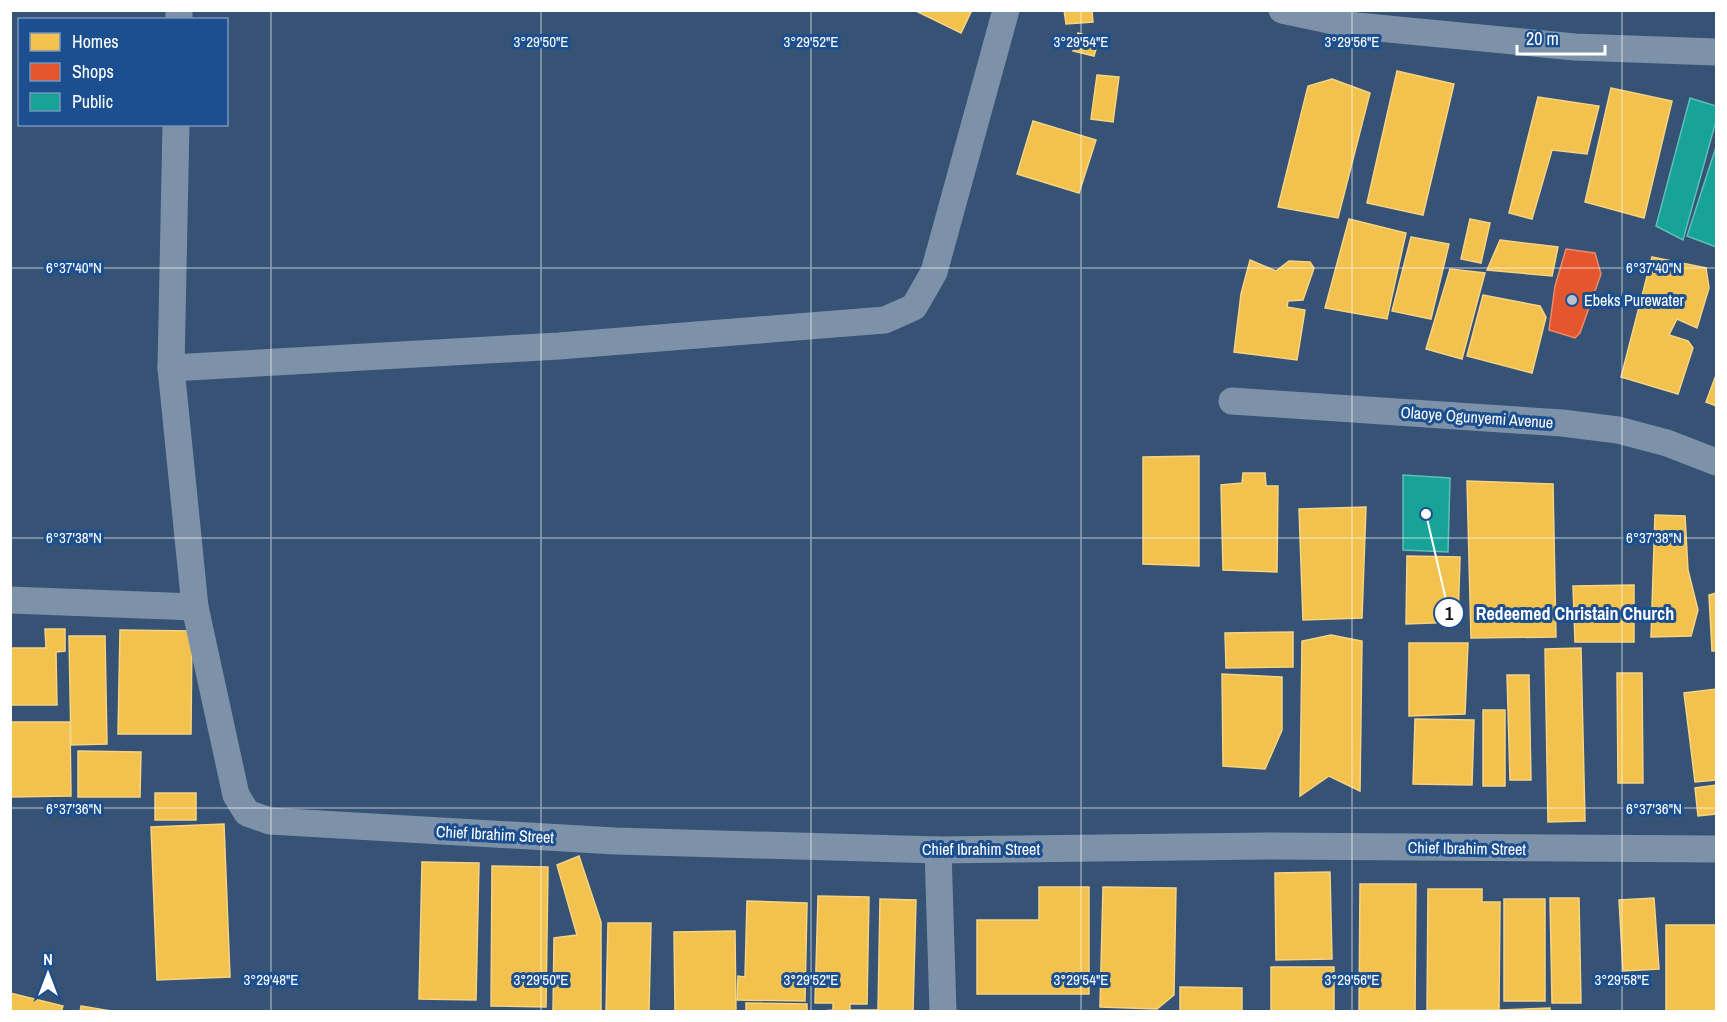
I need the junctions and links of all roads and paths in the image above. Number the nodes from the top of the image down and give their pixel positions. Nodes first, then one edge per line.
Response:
1 (1006, 10) edge
2 (1282, 10) edge
3 (1716, 52) edge
4 (176, 126) edge
5 (171, 368) junction
6 (1233, 400) dead end
7 (1716, 462) edge
8 (10, 600) edge
9 (195, 607) junction
10 (1716, 849) edge
11 (938, 850) junction
12 (943, 1011) edge

1 - 5 street
2 - 3 street
4 - 5 street
5 - 9 street
6 - 7 street, Olaoye Ogunyemi Avenue
8 - 9 street
9 - 11 street, Chief Ibrahim Street
10 - 11 street, Chief Ibrahim Street
11 - 12 street

